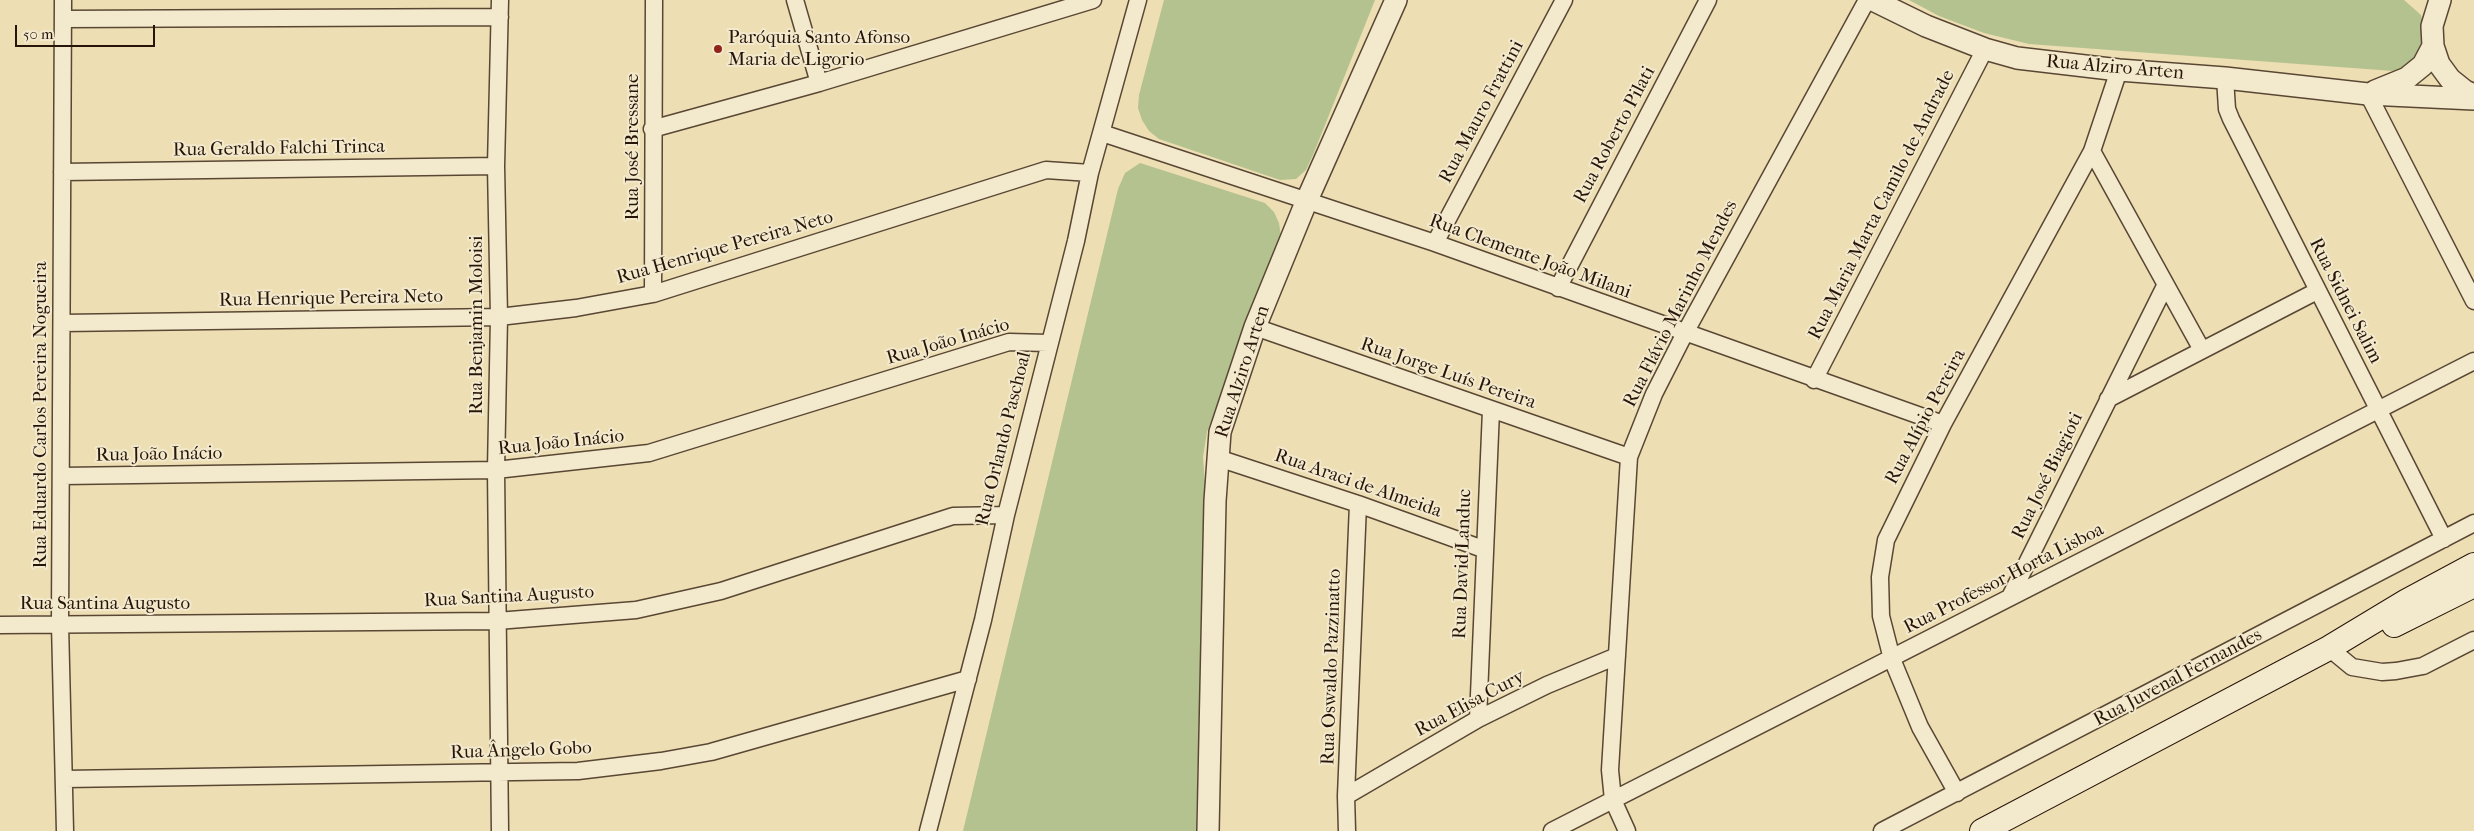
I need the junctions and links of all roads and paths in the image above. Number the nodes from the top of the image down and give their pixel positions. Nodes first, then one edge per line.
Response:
1 (63, 0) edge
2 (500, 0) edge
3 (654, 0) edge
4 (795, 0) edge
5 (1093, 0) edge
6 (1138, 0) edge
7 (1396, 0) edge
8 (1564, 0) edge
9 (1708, 0) edge
10 (1867, 0) edge
11 (1873, 0) edge
12 (2437, 1) edge
13 (500, 17) junction
14 (63, 19) junction
15 (2433, 46) junction
16 (1985, 49) junction
17 (2119, 70) junction
18 (2225, 78) junction
19 (820, 84) junction
20 (2368, 94) junction
21 (2474, 97) edge
22 (652, 129) junction
23 (1102, 133) junction
24 (2092, 151) junction
25 (496, 166) junction
26 (62, 172) junction
27 (1090, 173) junction
28 (1307, 200) junction
29 (1435, 243) junction
30 (2165, 286) junction
31 (1558, 288) junction
32 (2317, 291) junction
33 (652, 294) junction
34 (2474, 301) edge
35 (499, 317) junction
36 (62, 323) junction
37 (1255, 327) junction
38 (1685, 333) junction
39 (1048, 343) junction
40 (2202, 350) junction
41 (2474, 361) edge
42 (1814, 380) junction
43 (2108, 399) junction
44 (1490, 410) junction
45 (2378, 411) junction
46 (1943, 424) junction
47 (1218, 458) junction
48 (1629, 458) junction
49 (496, 470) junction
50 (62, 476) junction
51 (1358, 504) junction
52 (1006, 515) junction
53 (2474, 523) edge
54 (2444, 539) junction
55 (1483, 550) junction
56 (2474, 565) edge
57 (2474, 586) edge
58 (2010, 598) junction
59 (497, 621) junction
60 (60, 624) junction
61 (0, 625) edge
62 (2474, 640) edge
63 (2329, 648) junction
64 (1617, 656) junction
65 (1892, 659) junction
66 (968, 679) junction
67 (1478, 719) junction
68 (499, 773) junction
69 (65, 779) junction
70 (1957, 794) junction
71 (1346, 796) junction
72 (1613, 800) junction
73 (65, 831) edge
74 (500, 831) edge
75 (928, 831) edge
76 (1208, 831) edge
77 (1347, 831) edge
78 (1552, 831) edge
79 (1627, 831) edge
80 (1882, 831) edge
81 (1982, 831) edge

1 - 14 street, Rua Eduardo Carlos Pereira Nogueira
2 - 13 street, Rua Benjamin Moloisi
3 - 22 street, Rua José Bressane
4 - 19 street
5 - 19 street
6 - 23 street, Rua Orlando Paschoal
7 - 28 street, Rua Alziro Arten
8 - 29 street, Rua Mauro Frattini
9 - 31 street, Rua Roberto Pilati
10 - 38 street, Rua Flávio Marinho Mendes
11 - 16 street, Rua Alziro Arten
12 - 15 street
13 - 14 street
13 - 25 street, Rua Benjamin Moloisi
14 - 26 street, Rua Eduardo Carlos Pereira Nogueira
15 - 20 street
15 - 21 street
16 - 17 street, Rua Alziro Arten
16 - 42 street, Rua Maria Marta Camilo de Andrade
17 - 18 street, Rua Alziro Arten
17 - 24 street, Rua Alípio Pereira
18 - 20 street, Rua Alziro Arten
18 - 32 street, Rua Sidnei Salim
19 - 22 street
20 - 21 street, Rua Alziro Arten
20 - 34 street
22 - 33 street, Rua José Bressane
23 - 27 street, Rua Orlando Paschoal
23 - 28 street, Rua Clemente João Milani
24 - 30 street
24 - 46 street, Rua Alípio Pereira
25 - 26 street, Rua Geraldo Falchi Trinca
25 - 35 street, Rua Benjamin Moloisi
26 - 36 street, Rua Eduardo Carlos Pereira Nogueira
27 - 33 street, Rua Henrique Pereira Neto
27 - 39 street, Rua Orlando Paschoal
28 - 29 street, Rua Clemente João Milani
28 - 37 street, Rua Alziro Arten
29 - 31 street, Rua Clemente João Milani
30 - 40 street
30 - 43 street, Rua José Biagioti
31 - 38 street, Rua Clemente João Milani
32 - 40 street, Rua José Biagioti
32 - 45 street, Rua Sidnei Salim
33 - 35 street, Rua Henrique Pereira Neto
35 - 36 street, Rua Henrique Pereira Neto
35 - 49 street, Rua Benjamin Moloisi
36 - 50 street, Rua Eduardo Carlos Pereira Nogueira
37 - 44 street, Rua Jorge Luís Pereira
37 - 47 street, Rua Alziro Arten
38 - 42 street, Rua Clemente João Milani
38 - 48 street, Rua Flávio Marinho Mendes
39 - 49 street, Rua João Inácio
39 - 52 street, Rua Orlando Paschoal
40 - 43 street, Rua José Biagioti
41 - 45 street, Rua Professor Horta Lisboa
42 - 46 street, Rua Clemente João Milani
43 - 58 street, Rua José Biagioti
44 - 48 street, Rua Jorge Luís Pereira
44 - 55 street, Rua David Landuc
45 - 54 street, Rua Sidnei Salim
45 - 58 street, Rua Professor Horta Lisboa
46 - 65 street, Rua Alípio Pereira
47 - 51 street, Rua Araci de Almeida
47 - 76 street, Rua Alziro Arten
48 - 64 street, Rua Flávio Marinho Mendes
49 - 50 street, Rua João Inácio
49 - 59 street, Rua Benjamin Moloisi
50 - 60 street, Rua Eduardo Carlos Pereira Nogueira
51 - 55 street, Rua Araci de Almeida
51 - 71 street, Rua Oswaldo Pazzinatto
52 - 59 street, Rua Santina Augusto
52 - 66 street, Rua Orlando Paschoal
53 - 54 street, Rua Juvenal Fernandes
54 - 70 street, Rua Juvenal Fernandes
55 - 67 street, Rua David Landuc
56 - 63 main road
57 - 63 main road
58 - 65 street, Rua Professor Horta Lisboa
59 - 60 street, Rua Santina Augusto
59 - 68 street, Rua Benjamin Moloisi
60 - 61 street, Rua Santina Augusto
60 - 69 street, Rua Eduardo Carlos Pereira Nogueira
62 - 63 street
63 - 81 main road
64 - 67 street, Rua Elisa Cury
64 - 72 street, Rua Flávio Marinho Mendes
65 - 70 street, Rua Alípio Pereira
65 - 72 street, Rua Professor Horta Lisboa
66 - 68 street, Rua Ângelo Gobo
66 - 75 street, Rua Orlando Paschoal
67 - 71 street, Rua Elisa Cury
68 - 69 street, Rua Ângelo Gobo
68 - 74 street, Rua Benjamin Moloisi
69 - 73 street, Rua Eduardo Carlos Pereira Nogueira
70 - 80 street, Rua Juvenal Fernandes
71 - 77 street, Rua Oswaldo Pazzinatto
72 - 78 street, Rua Professor Horta Lisboa
72 - 79 street, Rua Flávio Marinho Mendes

